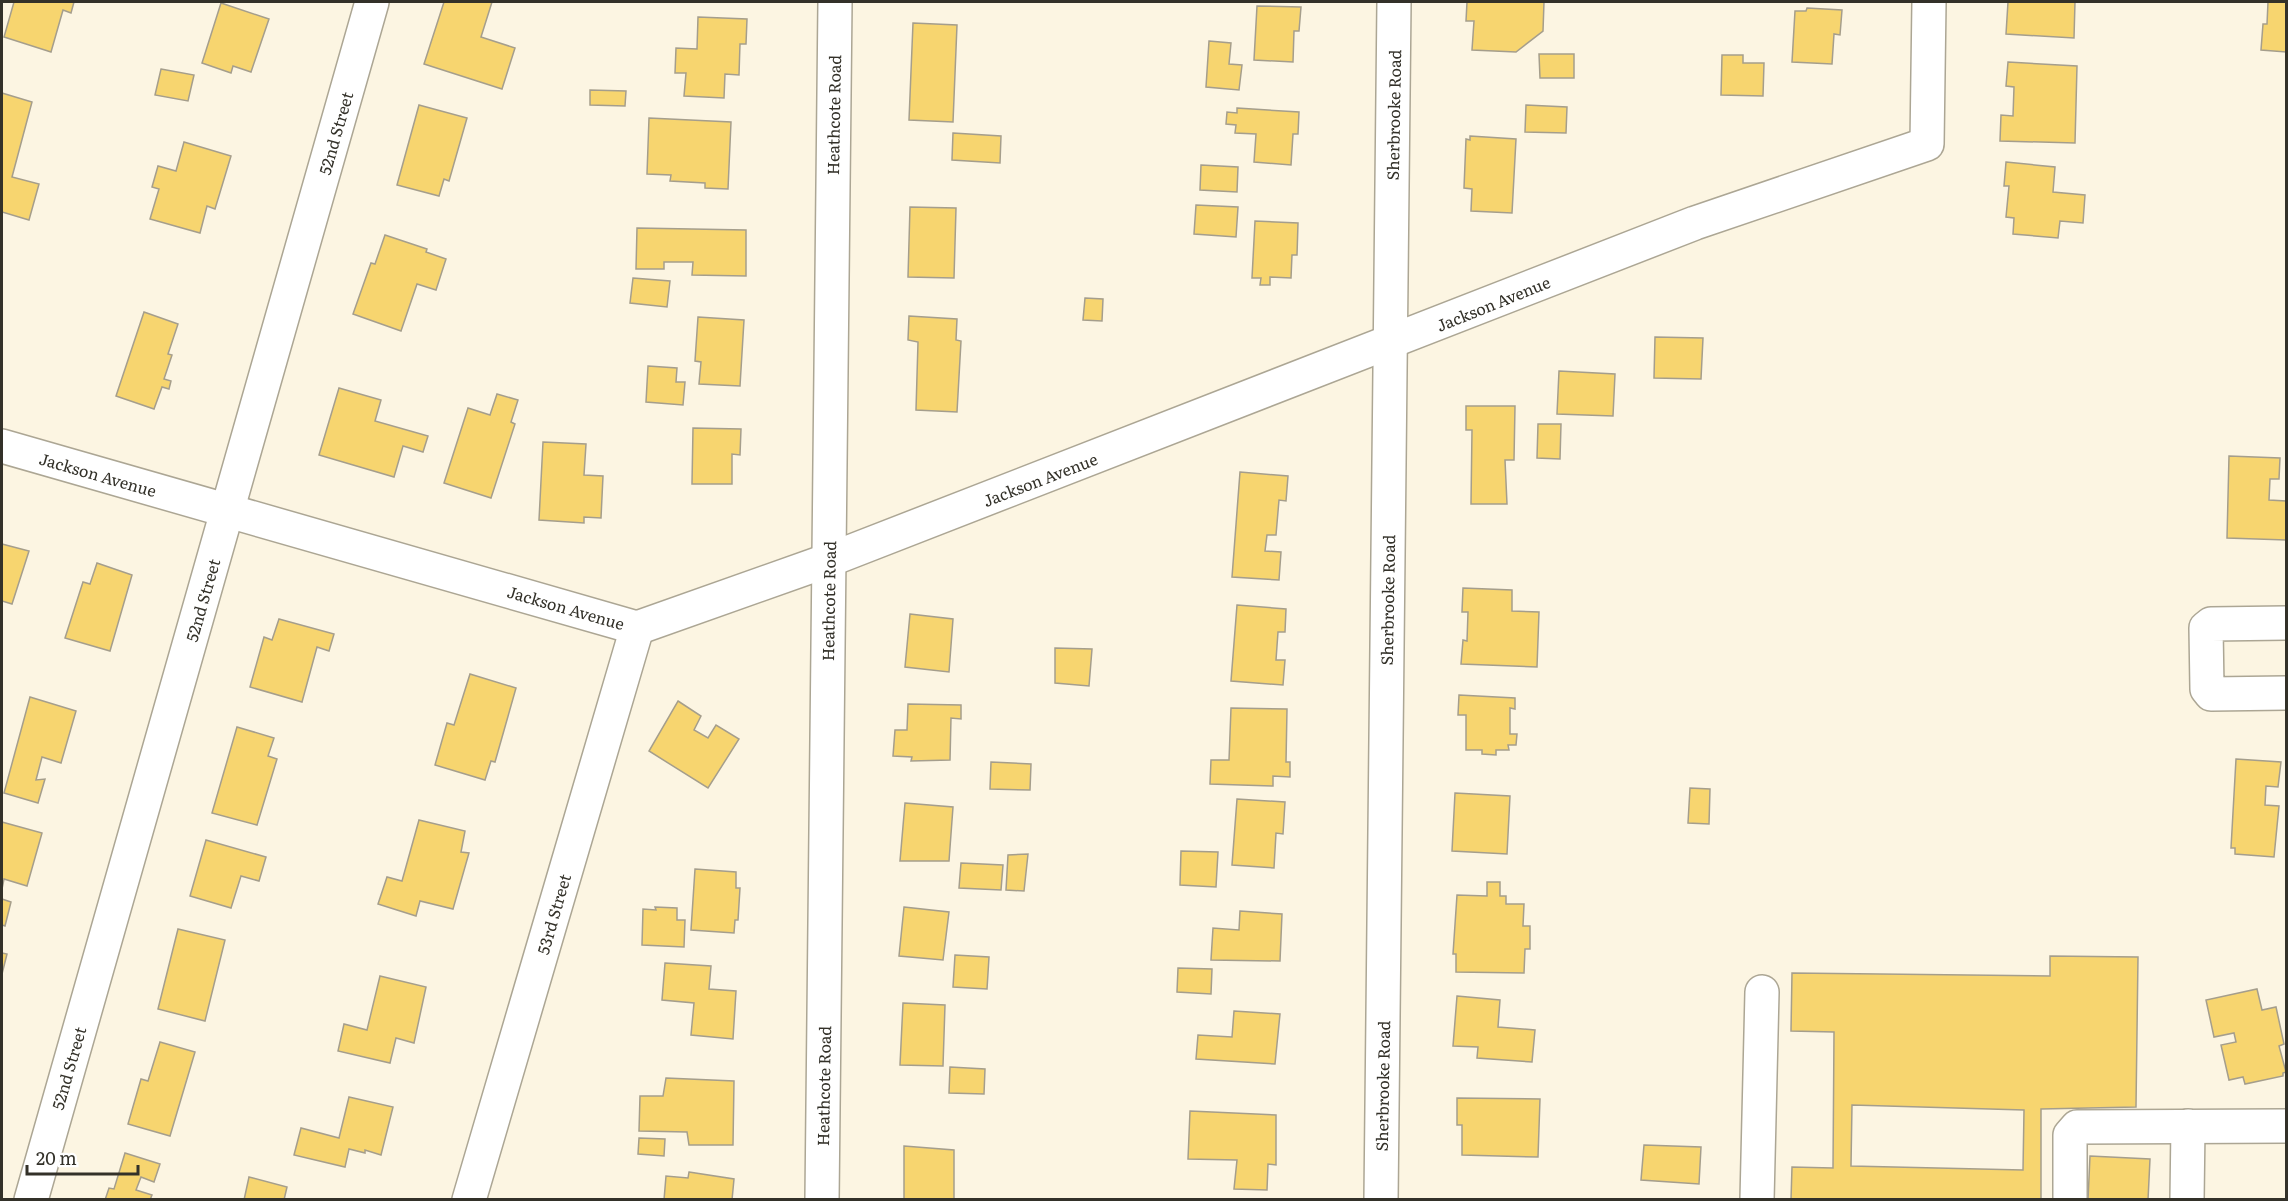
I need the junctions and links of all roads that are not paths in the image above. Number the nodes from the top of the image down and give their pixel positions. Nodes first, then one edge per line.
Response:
1 (372, 2) edge
2 (835, 2) edge
3 (1394, 2) edge
4 (1929, 2) edge
5 (1390, 344) junction
6 (2, 446) edge
7 (227, 511) junction
8 (829, 560) junction
9 (2286, 623) edge
10 (637, 628) junction
11 (2286, 693) edge
12 (1762, 992) dead end
13 (2187, 1126) junction
14 (2286, 1126) edge
15 (31, 1200) edge
16 (470, 1200) edge
17 (822, 1200) edge
18 (1381, 1200) edge
19 (1757, 1200) edge
20 (2070, 1200) edge
21 (2187, 1200) edge

1 - 7 street, 52nd Street
2 - 8 street, Heathcote Road
3 - 5 street, Sherbrooke Road
4 - 5 street, Jackson Avenue
5 - 8 street, Jackson Avenue
5 - 18 street, Sherbrooke Road
6 - 7 street, Jackson Avenue
7 - 10 street, Jackson Avenue
7 - 15 street, 52nd Street
8 - 10 street, Jackson Avenue
8 - 17 street, Heathcote Road
9 - 11 street
10 - 16 street, 53rd Street
12 - 19 street
13 - 14 street
13 - 20 street
13 - 21 street

